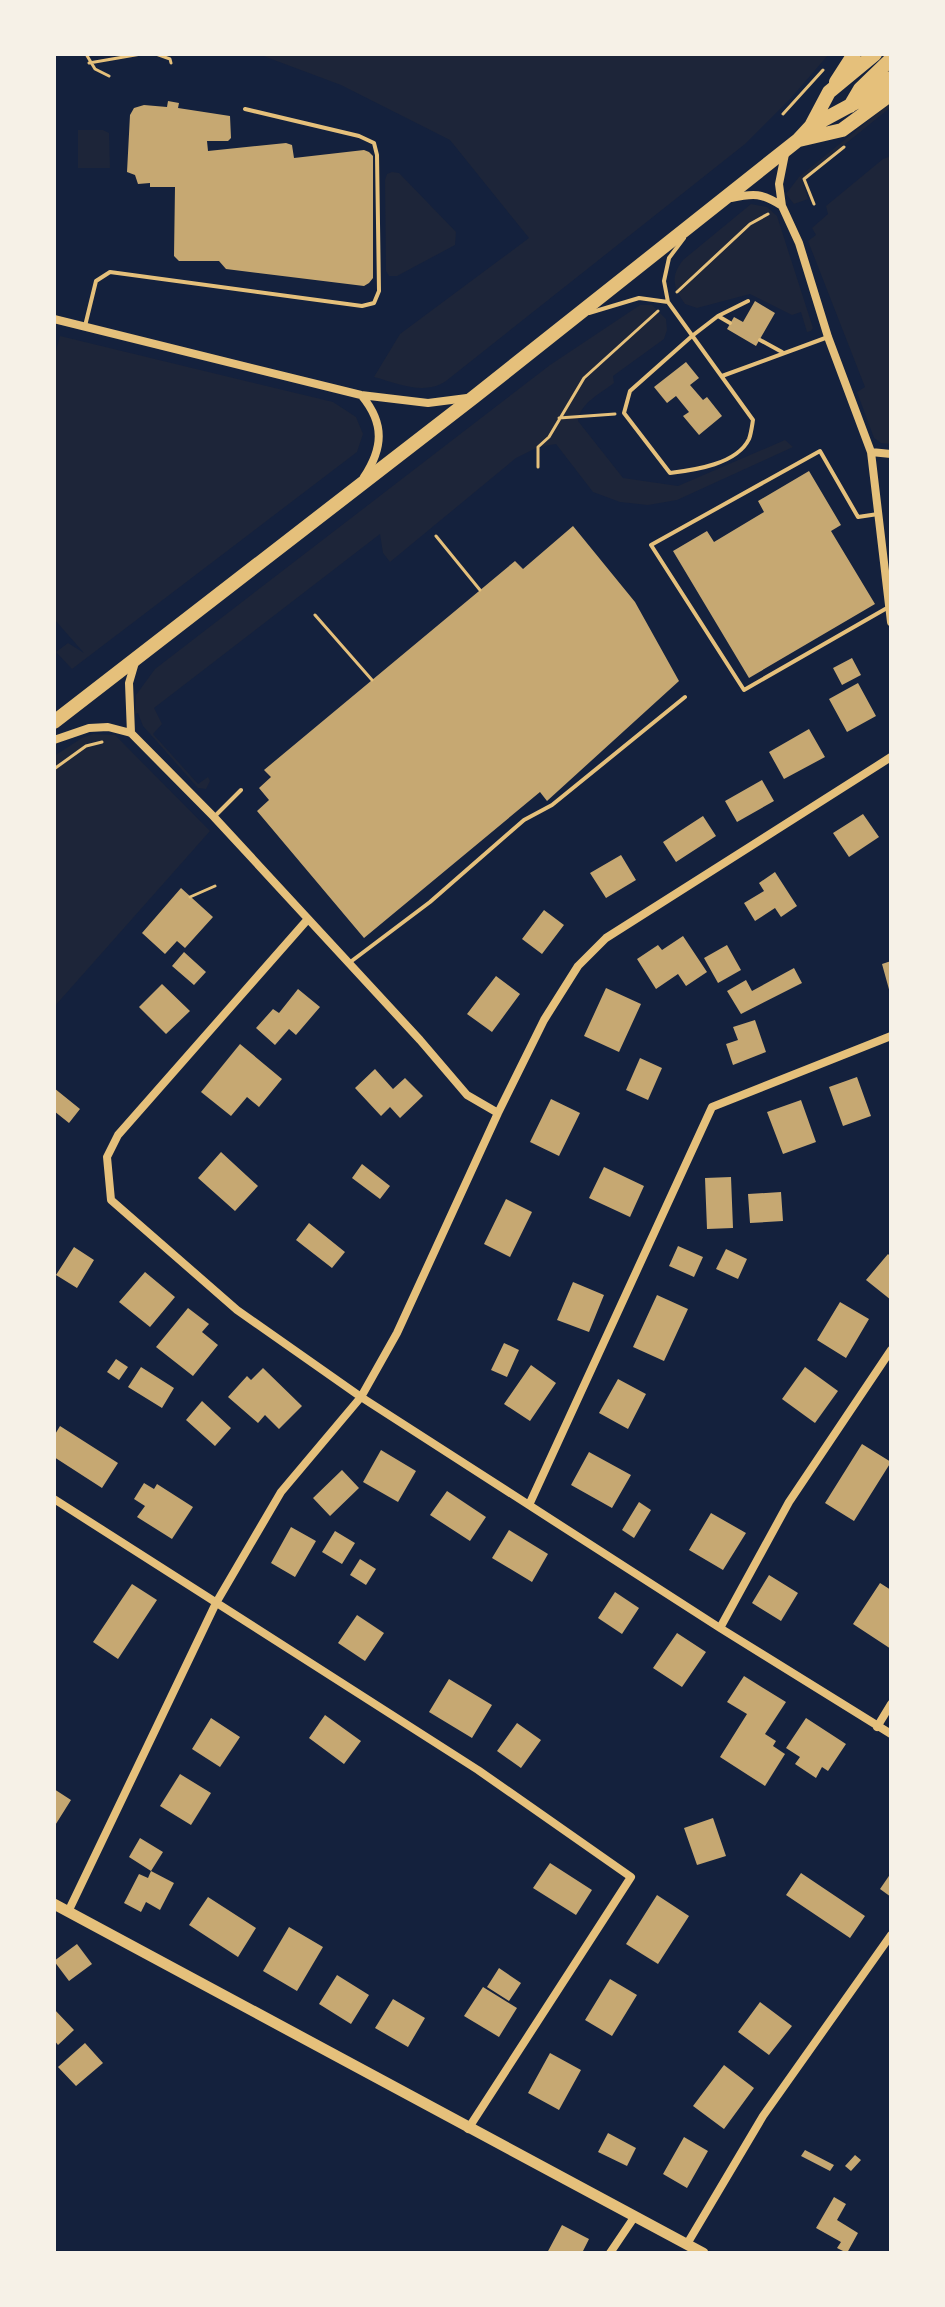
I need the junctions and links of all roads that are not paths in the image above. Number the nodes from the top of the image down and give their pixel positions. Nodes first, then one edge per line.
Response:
1 (854, 54) edge
2 (875, 54) edge
3 (891, 59) edge
4 (891, 78) edge
5 (829, 92) junction
6 (891, 94) edge
7 (850, 107) junction
8 (245, 109) dead end
9 (811, 126) junction
10 (792, 145) junction
11 (722, 200) junction
12 (782, 206) junction
13 (698, 220) junction
14 (748, 301) dead end
15 (668, 302) junction
16 (718, 316) junction
17 (54, 319) edge
18 (572, 320) junction
19 (730, 323) dead end
20 (85, 326) junction
21 (692, 336) junction
22 (828, 337) junction
23 (760, 340) dead end
24 (783, 353) junction
25 (722, 376) junction
26 (361, 395) junction
27 (474, 397) junction
28 (871, 452) junction
29 (891, 454) edge
30 (357, 487) junction
31 (880, 514) junction
32 (889, 607) edge
33 (891, 622) edge
34 (136, 659) junction
35 (685, 697) dead end
36 (54, 722) edge
37 (131, 733) junction
38 (54, 740) edge
39 (891, 757) edge
40 (241, 790) dead end
41 (214, 817) junction
42 (308, 919) junction
43 (349, 963) junction
44 (891, 1036) edge
45 (498, 1113) junction
46 (891, 1350) edge
47 (361, 1397) junction
48 (54, 1499) edge
49 (529, 1505) junction
50 (216, 1603) junction
51 (720, 1628) junction
52 (891, 1704) edge
53 (877, 1727) junction
54 (891, 1734) edge
55 (54, 1904) edge
56 (68, 1912) junction
57 (891, 1935) edge
58 (468, 2129) junction
59 (635, 2216) junction
60 (687, 2244) junction
61 (610, 2253) edge
62 (703, 2253) edge

1 - 5 main road
2 - 5 main road
3 - 7 main road
4 - 7 main road
5 - 9 main road
6 - 10 main road
7 - 9 main road
8 - 20 lane
9 - 10 main road
10 - 11 main road
10 - 12 street
11 - 12 street
11 - 13 main road
12 - 22 street
13 - 15 lane
13 - 18 main road
14 - 16 lane
15 - 18 lane
15 - 21 lane
16 - 19 lane
16 - 21 lane
17 - 20 street
18 - 27 main road
20 - 26 street
21 - 25 lane
21 - 25 lane
22 - 24 lane
22 - 28 street
23 - 24 lane
24 - 25 lane
26 - 27 street
26 - 30 street
27 - 30 main road
28 - 29 street
28 - 31 street
30 - 34 main road
31 - 32 street
31 - 32 lane
32 - 33 street
34 - 36 main road
34 - 37 street
35 - 43 lane
37 - 38 street
37 - 41 street
39 - 45 street
40 - 41 lane
41 - 42 street
42 - 43 street
42 - 47 street
43 - 45 street
44 - 49 street
45 - 47 street
46 - 51 street
47 - 49 street
47 - 50 street
48 - 50 street
49 - 51 street
50 - 56 street
50 - 58 street
51 - 53 street
52 - 53 street
53 - 54 street
55 - 56 street
56 - 58 street
57 - 60 street
58 - 59 street
59 - 60 street
59 - 61 street
60 - 62 street

